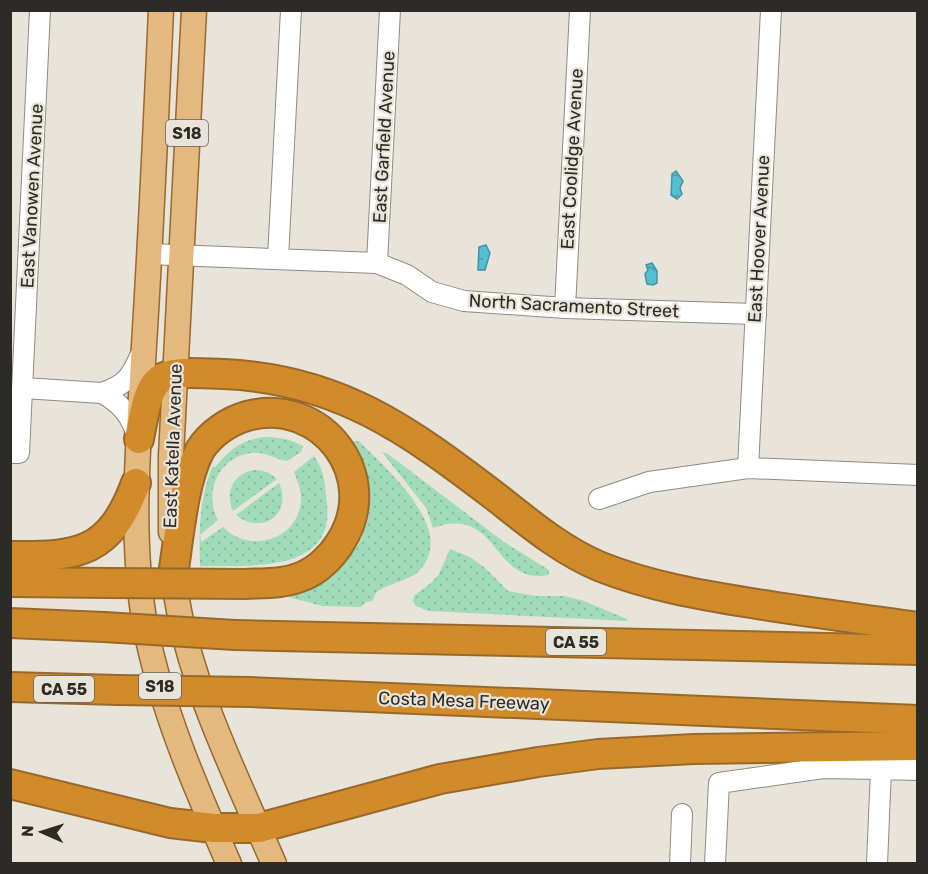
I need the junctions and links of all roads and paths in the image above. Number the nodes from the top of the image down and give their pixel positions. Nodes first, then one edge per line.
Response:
1 (40, 10) edge
2 (161, 10) edge
3 (194, 10) edge
4 (291, 10) edge
5 (390, 10) edge
6 (580, 10) edge
7 (771, 10) edge
8 (149, 254) junction
9 (180, 255) junction
10 (278, 258) junction
11 (377, 263) junction
12 (565, 308) junction
13 (756, 314) junction
14 (144, 344) junction
15 (174, 373) junction
16 (22, 388) junction
17 (102, 393) junction
18 (139, 440) junction
19 (15, 453) edge
20 (748, 468) junction
21 (918, 475) edge
22 (136, 483) junction
23 (599, 499) dead end
24 (10, 556) edge
25 (173, 575) junction
26 (10, 582) edge
27 (10, 623) edge
28 (918, 627) edge
29 (918, 650) edge
30 (10, 687) edge
31 (918, 720) edge
32 (918, 746) edge
33 (881, 769) junction
34 (918, 770) edge
35 (10, 784) edge
36 (682, 814) dead end
37 (213, 828) junction
38 (259, 828) junction
39 (229, 864) edge
40 (274, 864) edge
41 (680, 864) edge
42 (715, 864) edge
43 (877, 864) edge

1 - 16 street, East Vanowen Avenue
2 - 8 main road, East Katella Avenue / S18
3 - 9 main road, East Katella Avenue / S18
4 - 10 street
5 - 11 street, East Garfield Avenue
6 - 12 street, East Coolidge Avenue
7 - 13 street, East Hoover Avenue
8 - 9 street, North Sacramento Street
8 - 14 main road, East Katella Avenue / S18
9 - 10 street, North Sacramento Street
9 - 15 main road, East Katella Avenue / S18
10 - 11 street, North Sacramento Street
11 - 12 street, North Sacramento Street
12 - 13 street, North Sacramento Street
13 - 20 street, East Hoover Avenue
14 - 17 street
14 - 18 main road, East Katella Avenue / S18
15 - 18 highway
15 - 25 main road, East Katella Avenue / S18
15 - 28 highway
16 - 17 street
16 - 19 street, East Vanowen Avenue
17 - 18 street
18 - 22 main road, East Katella Avenue / S18
20 - 21 street
20 - 23 street
22 - 24 highway
22 - 37 main road, East Katella Avenue / S18
25 - 26 highway, bridge
25 - 38 main road, East Katella Avenue / S18
27 - 29 highway, CA 55, bridge
30 - 31 highway, Costa Mesa Freeway / CA 55, bridge
32 - 38 highway
33 - 34 street
33 - 42 street
33 - 43 street
35 - 37 highway
36 - 41 street
37 - 38 highway
37 - 39 main road, East Katella Avenue
38 - 40 main road, East Katella Avenue

